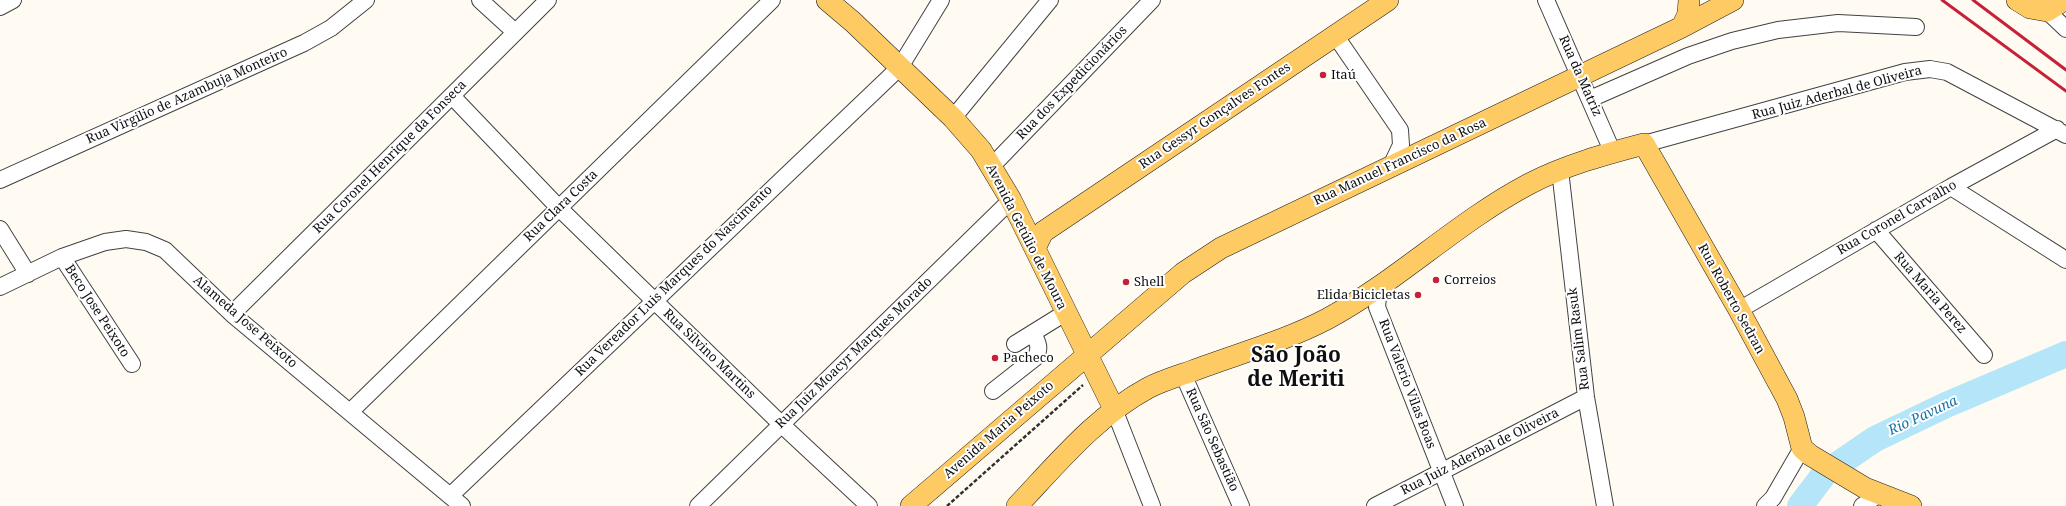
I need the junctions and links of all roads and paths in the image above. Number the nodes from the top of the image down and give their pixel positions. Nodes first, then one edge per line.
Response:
1 (13, 0) edge
2 (366, 0) edge
3 (480, 0) edge
4 (548, 0) edge
5 (772, 0) edge
6 (827, 0) edge
7 (941, 0) edge
8 (1050, 0) edge
9 (1152, 0) edge
10 (1388, 0) edge
11 (1546, 0) edge
12 (1689, 0) edge
13 (1733, 0) edge
14 (2017, 0) edge
15 (1706, 5) edge
16 (2055, 5) edge
17 (0, 7) edge
18 (1916, 27) dead end
19 (1682, 28) junction
20 (2066, 30) edge
21 (515, 32) junction
22 (1335, 35) junction
23 (900, 67) junction
24 (1581, 77) junction
25 (452, 96) junction
26 (1590, 99) junction
27 (953, 118) junction
28 (2062, 132) edge
29 (1644, 144) junction
30 (1613, 153) junction
31 (992, 166) junction
32 (1391, 166) junction
33 (1560, 170) junction
34 (0, 180) edge
35 (1951, 188) junction
36 (1011, 200) junction
37 (559, 208) junction
38 (0, 229) edge
39 (1876, 230) junction
40 (1034, 236) junction
41 (62, 257) junction
42 (2066, 260) edge
43 (28, 274) junction
44 (0, 286) edge
45 (1373, 298) junction
46 (653, 301) junction
47 (1739, 310) junction
48 (232, 314) junction
49 (1065, 314) junction
50 (1033, 333) junction
51 (1015, 344) dead end
52 (1086, 354) junction
53 (1984, 355) dead end
54 (132, 364) dead end
55 (1097, 373) junction
56 (1183, 374) junction
57 (993, 391) dead end
58 (1586, 397) junction
59 (1114, 409) junction
60 (350, 412) junction
61 (782, 425) junction
62 (1806, 452) junction
63 (1441, 472) junction
64 (450, 496) junction
65 (1885, 500) edge
66 (462, 506) edge
67 (698, 506) edge
68 (869, 506) edge
69 (911, 506) edge
70 (947, 506) edge
71 (1017, 506) edge
72 (1152, 506) edge
73 (1241, 506) edge
74 (1375, 506) edge
75 (1455, 506) edge
76 (1604, 506) edge
77 (1765, 506) edge

1 - 17 street
2 - 34 street, Rua Virgilio de Azambuja Monteiro
3 - 21 street
4 - 21 street, Rua Coronel Henrique da Fonseca
5 - 37 street, Rua Clara Costa
6 - 23 main road, Avenida Getúlio de Moura
7 - 23 street, Rua Vereador Luis Marques do Nascimento
8 - 27 street
9 - 31 street, Rua dos Expedicionários
10 - 22 main road, Rua Gessyr Gonçalves Fontes
11 - 24 street, Rua da Matriz
12 - 19 main road
13 - 15 main road, Rua Manuel Francisco da Rosa
14 - 16 main road
15 - 19 main road, Rua Manuel Francisco da Rosa
16 - 20 street
18 - 26 street
19 - 24 main road, Rua Manuel Francisco da Rosa
21 - 25 street, Rua Coronel Henrique da Fonseca
22 - 32 street
22 - 40 main road, Rua Gessyr Gonçalves Fontes
23 - 27 main road, Avenida Getúlio de Moura
23 - 46 street, Rua Vereador Luis Marques do Nascimento
24 - 26 street, Rua da Matriz
24 - 32 main road, Rua Manuel Francisco da Rosa
25 - 37 street, Rua Silvino Martins
25 - 48 street, Rua Coronel Henrique da Fonseca
26 - 30 street, Rua da Matriz
27 - 31 main road, Avenida Getúlio de Moura
28 - 29 street, Rua Juiz Aderbal de Oliveira
28 - 35 street, Rua Coronel Carvalho
29 - 30 main road
29 - 47 main road, Rua Roberto Sedran
30 - 33 main road
31 - 36 main road, Avenida Getúlio de Moura
32 - 52 main road, Rua Manuel Francisco da Rosa
33 - 45 main road
33 - 58 street, Rua Salim Rasuk
35 - 39 street, Rua Coronel Carvalho
35 - 42 street
36 - 40 main road, Avenida Getúlio de Moura
36 - 61 street, Rua Juiz Moacyr Marques Morado
37 - 46 street, Rua Silvino Martins
37 - 60 street, Rua Clara Costa
38 - 43 street
39 - 47 street, Rua Coronel Carvalho
39 - 53 street, Rua Maria Perez
40 - 49 main road, Avenida Getúlio de Moura
41 - 43 street, Alameda Jose Peixoto
41 - 48 street, Alameda Jose Peixoto
41 - 54 street, Beco Jose Peixoto
43 - 44 street, Alameda Jose Peixoto
45 - 56 main road
45 - 63 street, Rua Valerio Vilas Boas
46 - 61 street, Rua Silvino Martins
46 - 64 street, Rua Vereador Luis Marques do Nascimento
47 - 62 main road, Rua Roberto Sedran
48 - 60 street, Alameda Jose Peixoto
49 - 50 street
49 - 52 main road, Avenida Getúlio de Moura
50 - 51 street
50 - 57 street
52 - 55 main road, Avenida Getúlio de Moura
52 - 69 main road, Avenida Maria Peixoto
55 - 59 main road, Avenida Getúlio de Moura
55 - 70 path
56 - 59 main road
56 - 73 street, Rua São Sebastião
58 - 63 street, Rua Juiz Aderbal de Oliveira
58 - 76 street, Rua Salim Rasuk
59 - 71 main road
59 - 72 street
60 - 64 street, Alameda Jose Peixoto
61 - 67 street, Rua Juiz Moacyr Marques Morado
61 - 68 street, Rua Silvino Martins
62 - 65 main road
62 - 77 street
63 - 74 street, Rua Juiz Aderbal de Oliveira
63 - 75 street, Rua Valerio Vilas Boas
64 - 66 street, Alameda Jose Peixoto

